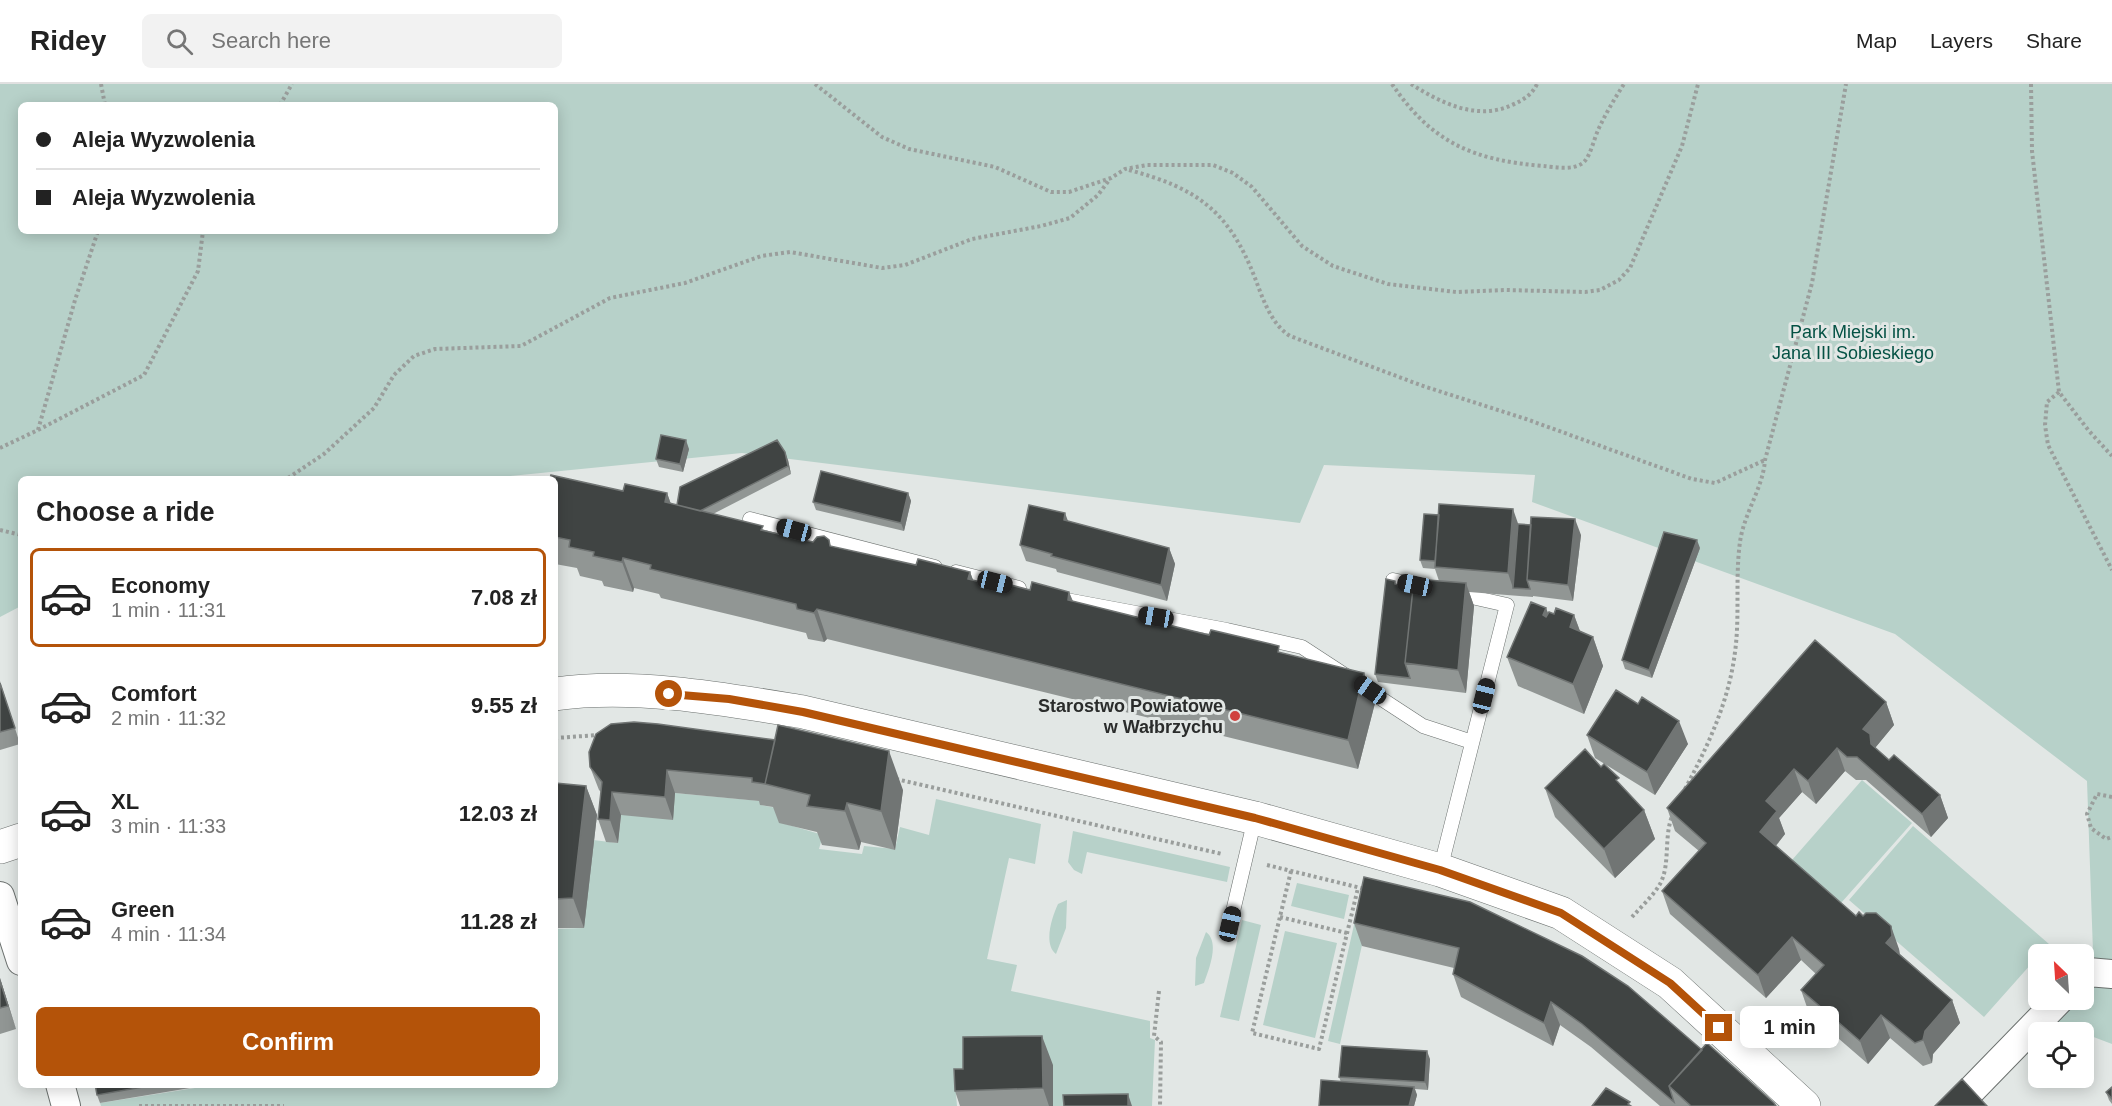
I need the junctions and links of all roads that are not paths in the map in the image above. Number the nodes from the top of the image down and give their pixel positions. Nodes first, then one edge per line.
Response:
1 (750, 519) dead end
2 (1393, 580) edge
3 (558, 694) edge
4 (1472, 742) junction
5 (1255, 818) junction
6 (18, 841) edge
7 (0, 847) edge
8 (1440, 870) junction
9 (0, 896) edge
10 (1230, 924) dead end
11 (18, 952) edge
12 (2094, 972) edge
13 (2112, 974) edge
14 (2049, 1010) edge
15 (61, 1088) edge
16 (66, 1106) edge
17 (1803, 1106) edge
18 (1956, 1106) edge

1 - 4 lane
2 - 4 lane
3 - 5 street
4 - 8 lane
5 - 8 street
5 - 10 lane
6 - 7 street
8 - 17 street
9 - 11 street
12 - 13 street
14 - 18 street
15 - 16 street

